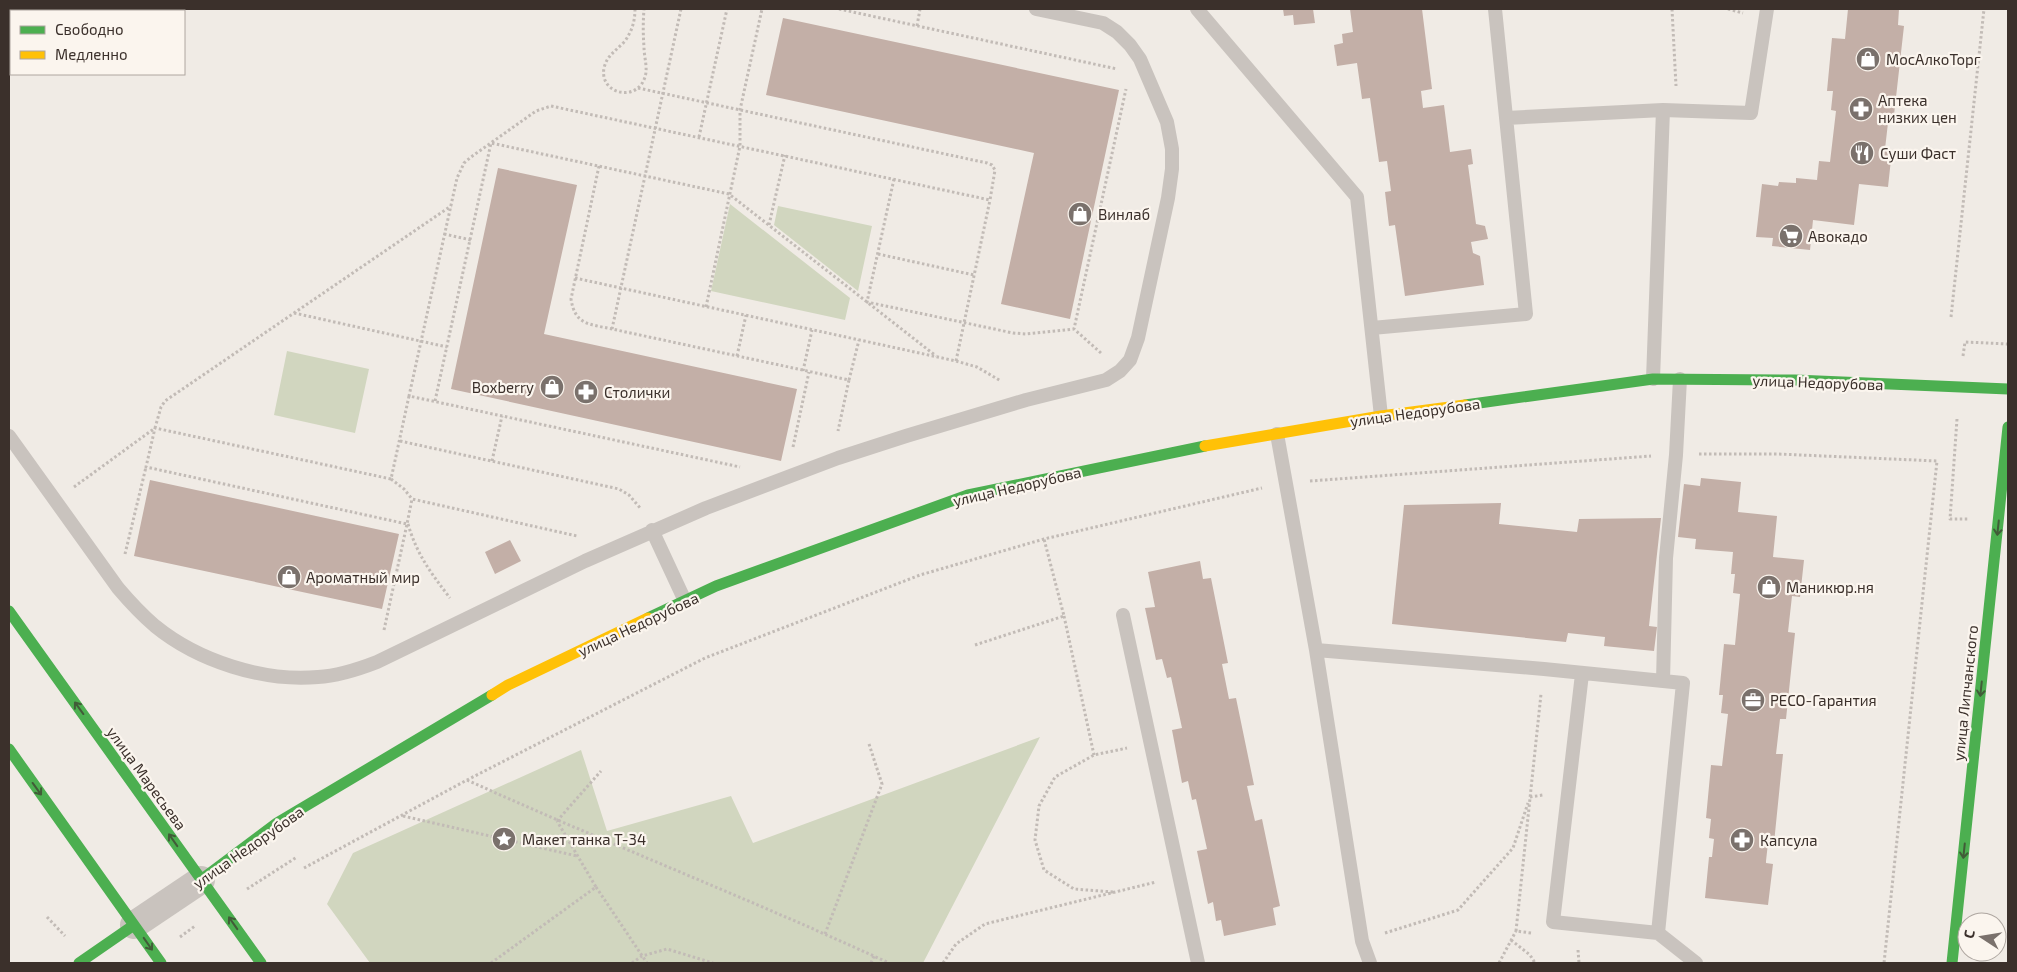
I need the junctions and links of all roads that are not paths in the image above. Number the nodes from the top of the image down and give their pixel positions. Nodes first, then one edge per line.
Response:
1 (1036, 9) edge
2 (1197, 9) edge
3 (1495, 9) edge
4 (1767, 9) edge
5 (1670, 110) junction
6 (1506, 118) junction
7 (1372, 328) junction
8 (1653, 379) junction
9 (1680, 379) junction
10 (2008, 389) edge
11 (1381, 416) junction
12 (2008, 427) edge
13 (1277, 434) junction
14 (9, 436) edge
15 (652, 530) junction
16 (685, 601) junction
17 (9, 611) edge
18 (1123, 615) dead end
19 (1316, 650) junction
20 (1582, 674) junction
21 (1663, 681) junction
22 (9, 749) edge
23 (201, 880) junction
24 (134, 925) junction
25 (1658, 933) junction
26 (79, 963) edge
27 (162, 963) edge
28 (261, 963) edge
29 (1198, 963) edge
30 (1370, 963) edge
31 (1696, 963) edge
32 (1952, 963) edge

1 - 15 lane
2 - 7 lane
3 - 6 lane
4 - 5 lane
5 - 6 lane
5 - 8 lane
6 - 7 lane
7 - 11 lane
8 - 9 street, улица Недорубова
8 - 11 street, улица Недорубова
9 - 10 street, улица Недорубова
9 - 21 lane
11 - 13 street, улица Недорубова
12 -> 32 street, улица Липчанского
13 - 16 street, улица Недорубова
13 - 19 lane
14 - 15 lane
15 - 16 lane
16 - 23 street, улица Недорубова
23 -> 17 street, улица Маресьева
18 - 29 lane
19 - 20 lane
19 - 30 lane
20 - 21 lane
20 - 25 lane
21 - 25 lane
22 -> 24 street
23 - 24 street, улица Недорубова
28 -> 23 street, улица Маресьева
24 - 26 street, улица Недорубова
24 -> 27 street
25 - 31 lane

